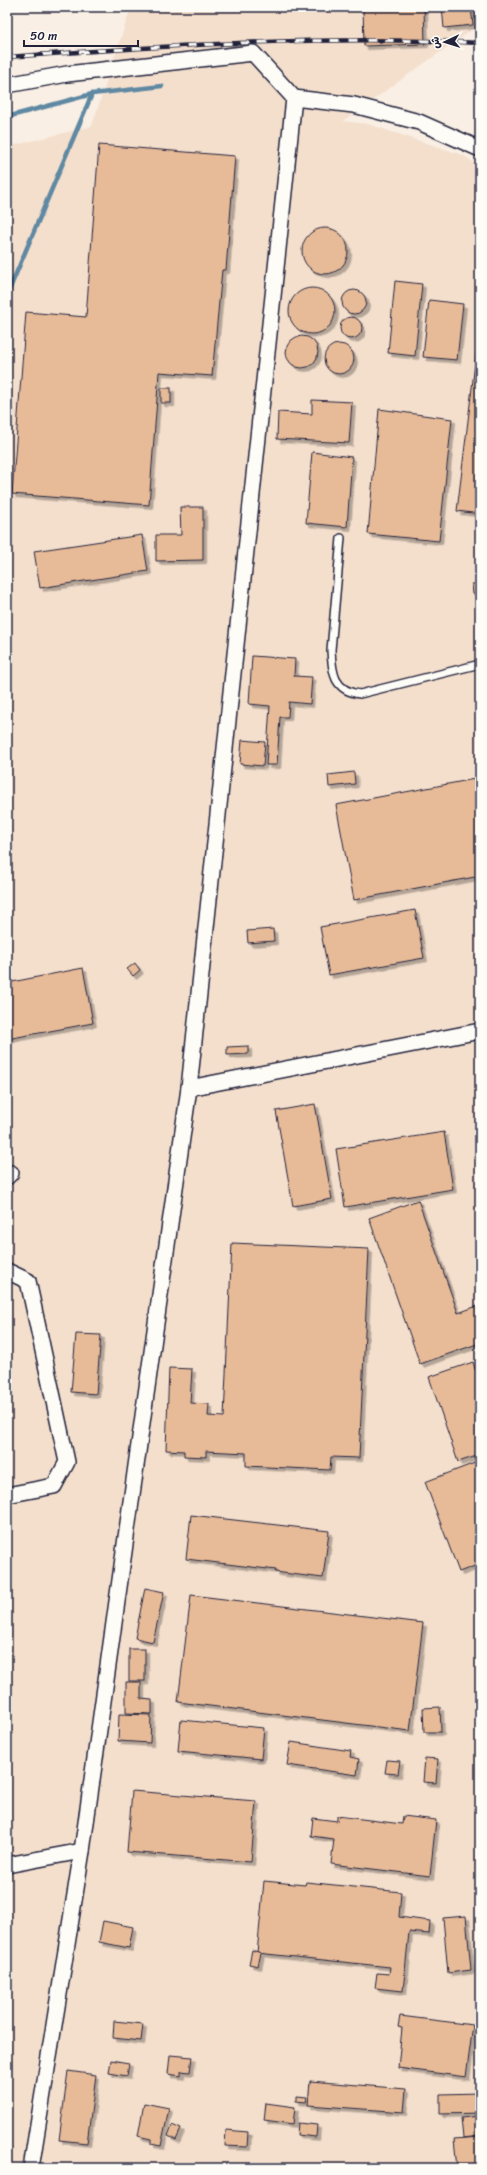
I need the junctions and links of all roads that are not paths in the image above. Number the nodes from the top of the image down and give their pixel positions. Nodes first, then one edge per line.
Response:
1 (7, 85) edge
2 (294, 98) junction
3 (480, 149) edge
4 (341, 538) dead end
5 (480, 664) edge
6 (480, 1031) edge
7 (189, 1088) junction
8 (7, 1271) edge
9 (7, 1495) edge
10 (82, 1851) junction
11 (7, 1865) edge
12 (31, 2168) edge

1 - 2 street
2 - 3 street
2 - 7 street
4 - 5 lane
6 - 7 street
7 - 10 street
8 - 9 street
10 - 11 street
10 - 12 street

